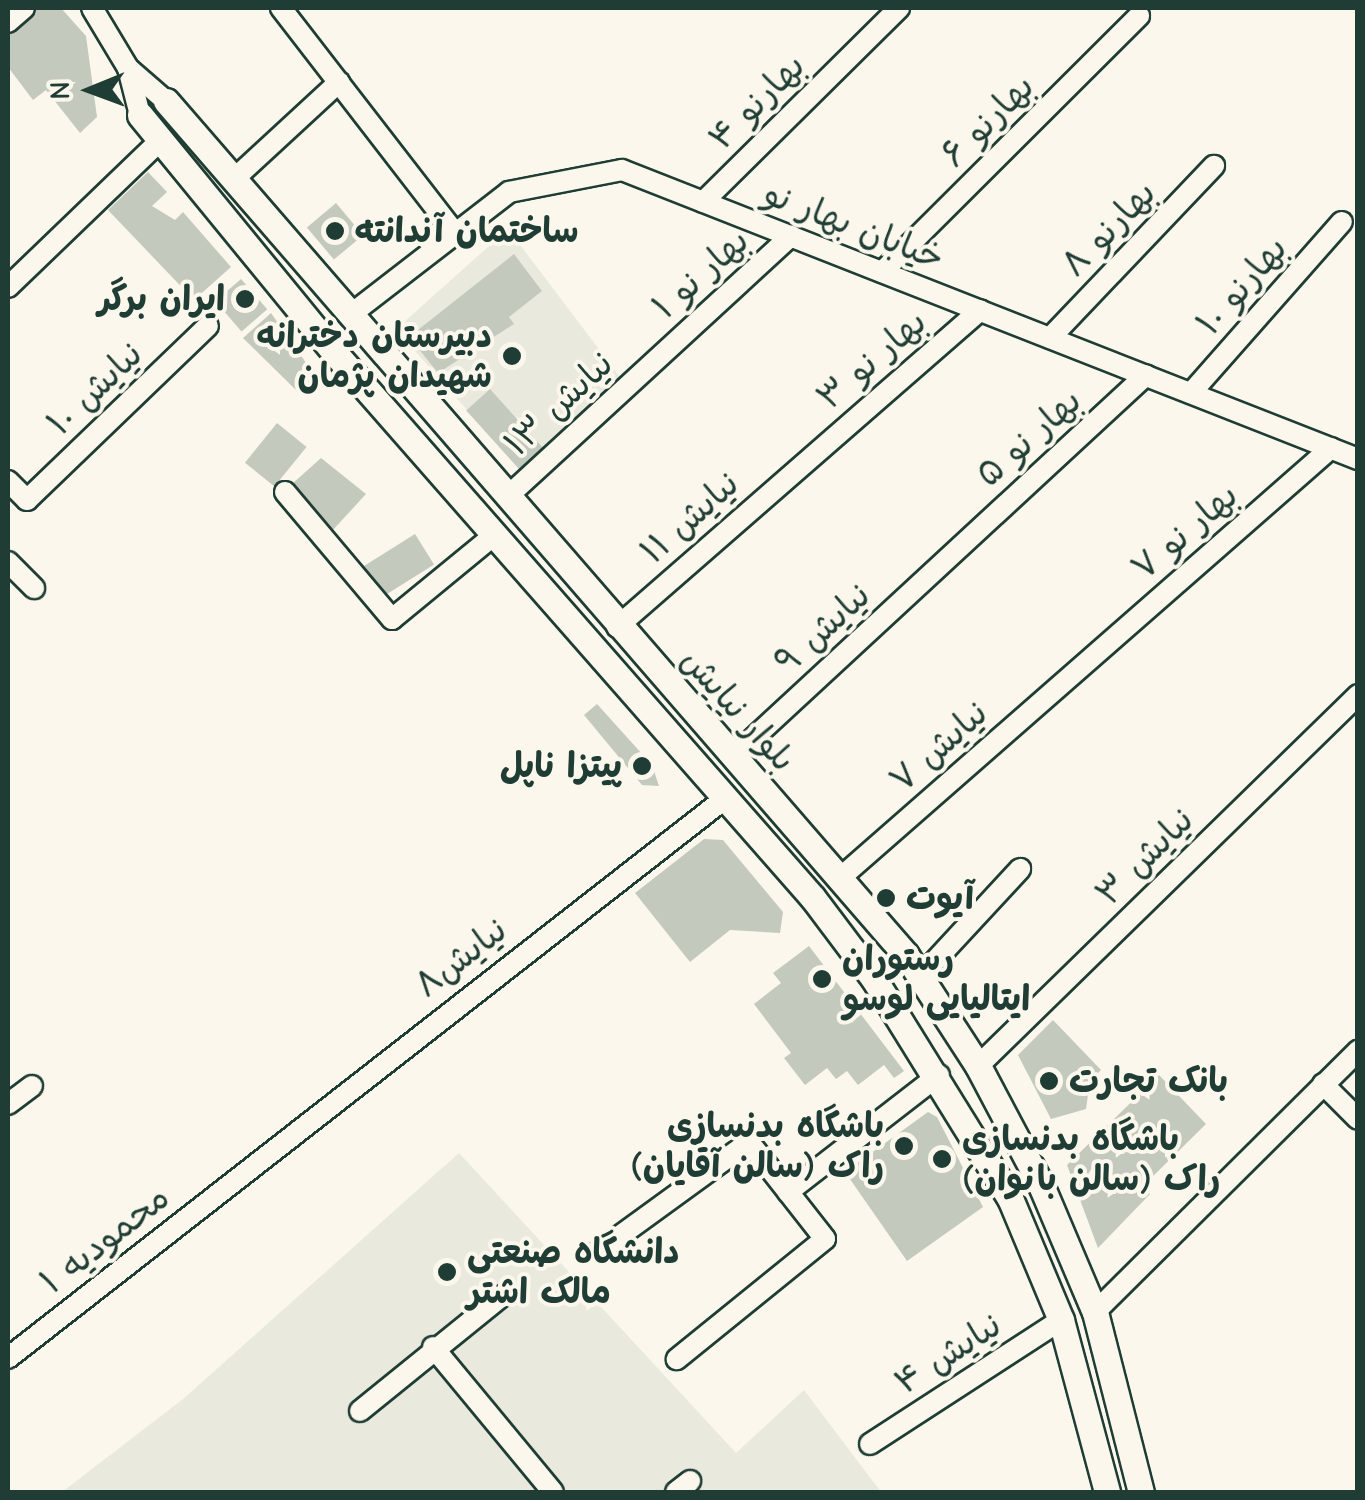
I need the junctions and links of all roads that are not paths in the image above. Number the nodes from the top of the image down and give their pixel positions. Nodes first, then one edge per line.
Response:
1 (24, 8) edge
2 (92, 8) edge
3 (281, 8) edge
4 (899, 8) edge
5 (1140, 16) dead end
6 (8, 22) edge
7 (128, 68) junction
8 (339, 82) junction
9 (166, 101) joint
10 (140, 115) joint
11 (160, 140) junction
12 (1214, 166) dead end
13 (234, 180) junction
14 (702, 202) junction
15 (1342, 222) dead end
16 (455, 233) junction
17 (791, 236) junction
18 (882, 272) junction
19 (8, 287) edge
20 (980, 310) junction
21 (350, 315) junction
22 (208, 326) dead end
23 (1050, 338) junction
24 (654, 359) joint
25 (1146, 375) junction
26 (1191, 393) junction
27 (1332, 448) junction
28 (807, 459) joint
29 (1358, 459) edge
30 (8, 481) edge
31 (285, 492) dead end
32 (507, 497) junction
33 (492, 537) junction
34 (956, 548) joint
35 (8, 562) edge
36 (34, 588) dead end
37 (617, 627) junction
38 (1081, 665) joint
39 (1358, 696) edge
40 (734, 756) junction
41 (723, 800) junction
42 (1020, 869) dead end
43 (840, 878) junction
44 (921, 976) junction
45 (1358, 1051) edge
46 (978, 1066) junction
47 (939, 1075) junction
48 (1323, 1084) junction
49 (32, 1086) dead end
50 (8, 1104) edge
51 (1358, 1119) edge
52 (242, 1172) joint
53 (788, 1192) junction
54 (599, 1251) dead end
55 (502, 1296) dead end
56 (1095, 1312) junction
57 (1062, 1320) junction
58 (433, 1348) junction
59 (8, 1358) edge
60 (677, 1359) dead end
61 (360, 1411) dead end
62 (870, 1444) dead end
63 (553, 1492) edge
64 (1107, 1492) edge
65 (1141, 1492) edge

1 - 6 street
2 - 7 street, بلوار نیایش
3 - 8 street
4 - 14 street, ۴ بهارنو
5 - 18 street, ۶ بهارنو
7 - 9 street, بلوار نیایش
7 - 10 street, بلوار نیایش
8 - 13 street
8 - 16 street
9 - 13 main road, بلوار نیایش
10 - 11 main road, بلوار نیایش
11 - 19 street
11 - 33 main road, بلوار نیایش
12 - 23 street, ۸ بهارنو
13 - 21 main road, بلوار نیایش
14 - 16 street, خیابان بهار نو
14 - 17 street, خیابان بهار نو
15 - 26 street, ۱۰ بهارنو
16 - 21 street, خیابان بهار نو
17 - 18 street, خیابان بهار نو
17 - 24 street, ۱ بهار نو
18 - 20 street, خیابان بهار نو
20 - 23 street, خیابان بهار نو
20 - 28 street, ۳ بهار نو
21 - 32 main road, بلوار نیایش
22 - 30 street, نیایش ۱۰
23 - 25 street, خیابان بهار نو
24 - 32 street, نیایش ۱۳
25 - 26 street, خیابان بهار نو
25 - 34 street, ۵ بهار نو
26 - 27 street, خیابان بهار نو
27 - 29 street, خیابان بهار نو
27 - 38 street, ۷ بهار نو
28 - 37 street, نیایش ۱۱
31 - 33 street
32 - 37 main road, بلوار نیایش
33 - 41 main road, بلوار نیایش
34 - 40 street, نیایش ۹
35 - 36 street
37 - 40 main road, بلوار نیایش
38 - 43 street, نیایش ۷
39 - 46 street, نیایش ۳
40 - 43 main road, بلوار نیایش
41 - 47 main road, بلوار نیایش
41 - 52 street, نیایش۸
42 - 44 street
43 - 44 main road, بلوار نیایش
44 - 46 main road, بلوار نیایش
45 - 48 street
46 - 56 main road, بلوار نیایش
47 - 53 street
47 - 57 main road, بلوار نیایش
48 - 51 street
48 - 56 street
49 - 50 street
52 - 59 street, ۱ محمودیه
53 - 54 street
53 - 60 street
55 - 58 street
56 - 65 main road, بلوار نیایش
57 - 62 street, نیایش ۴
57 - 64 main road, بلوار نیایش
58 - 61 street
58 - 63 street

